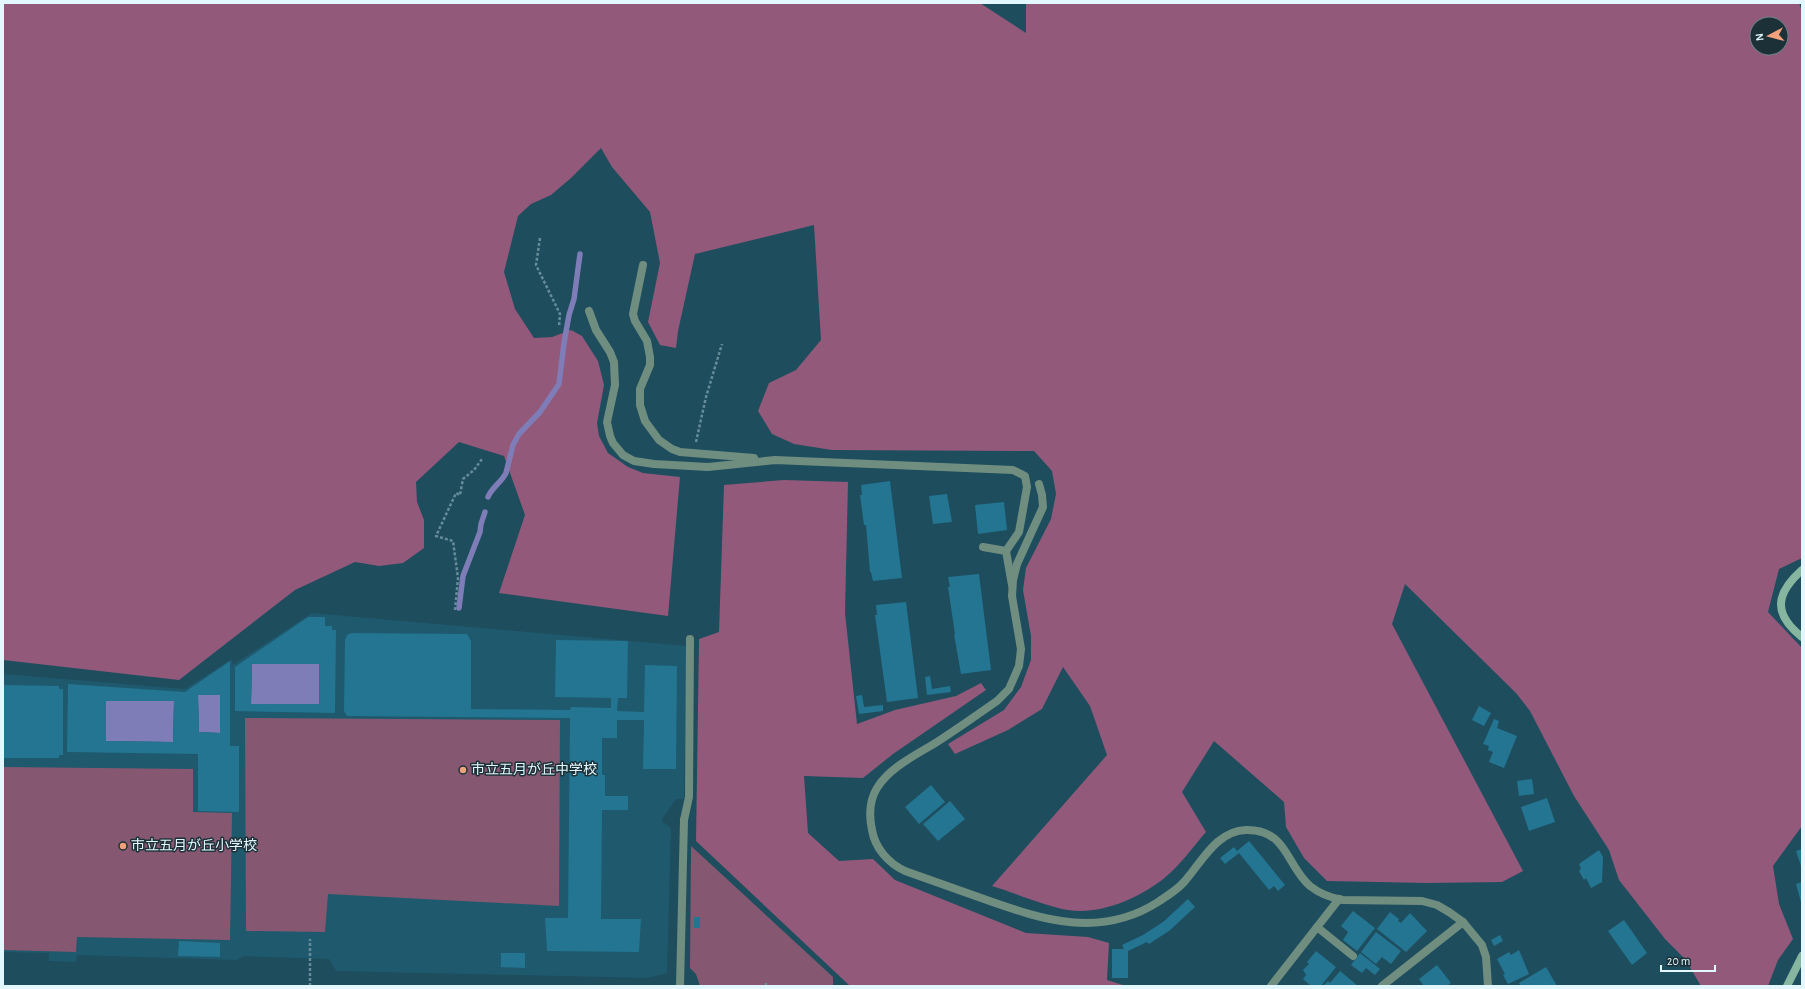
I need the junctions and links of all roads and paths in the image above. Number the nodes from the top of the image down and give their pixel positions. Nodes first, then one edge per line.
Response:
1 (540, 238) dead end
2 (643, 265) dead end
3 (589, 311) dead end
4 (559, 327) dead end
5 (722, 344) dead end
6 (694, 454) junction
7 (482, 459) dead end
8 (775, 460) junction
9 (1039, 484) dead end
10 (983, 547) dead end
11 (1006, 551) junction
12 (1802, 570) edge
13 (1012, 588) junction
14 (455, 610) dead end
15 (1802, 637) edge
16 (690, 639) dead end
17 (1339, 899) junction
18 (1463, 922) junction
19 (1317, 927) junction
20 (310, 939) dead end
21 (1353, 956) dead end
22 (1802, 956) edge
23 (310, 986) edge
24 (680, 986) edge
25 (1271, 986) edge
26 (1382, 986) edge
27 (1488, 986) edge
28 (1787, 986) edge

1 - 4 path
2 - 6 street
3 - 8 street
5 - 6 path
6 - 8 street
7 - 14 path
8 - 11 street
9 - 13 street
10 - 11 street
11 - 13 street
12 - 15 main road
13 - 17 street
16 - 24 street
17 - 18 street
17 - 19 street
18 - 26 street
18 - 27 street
19 - 21 street
19 - 25 street
20 - 23 path
22 - 28 main road

